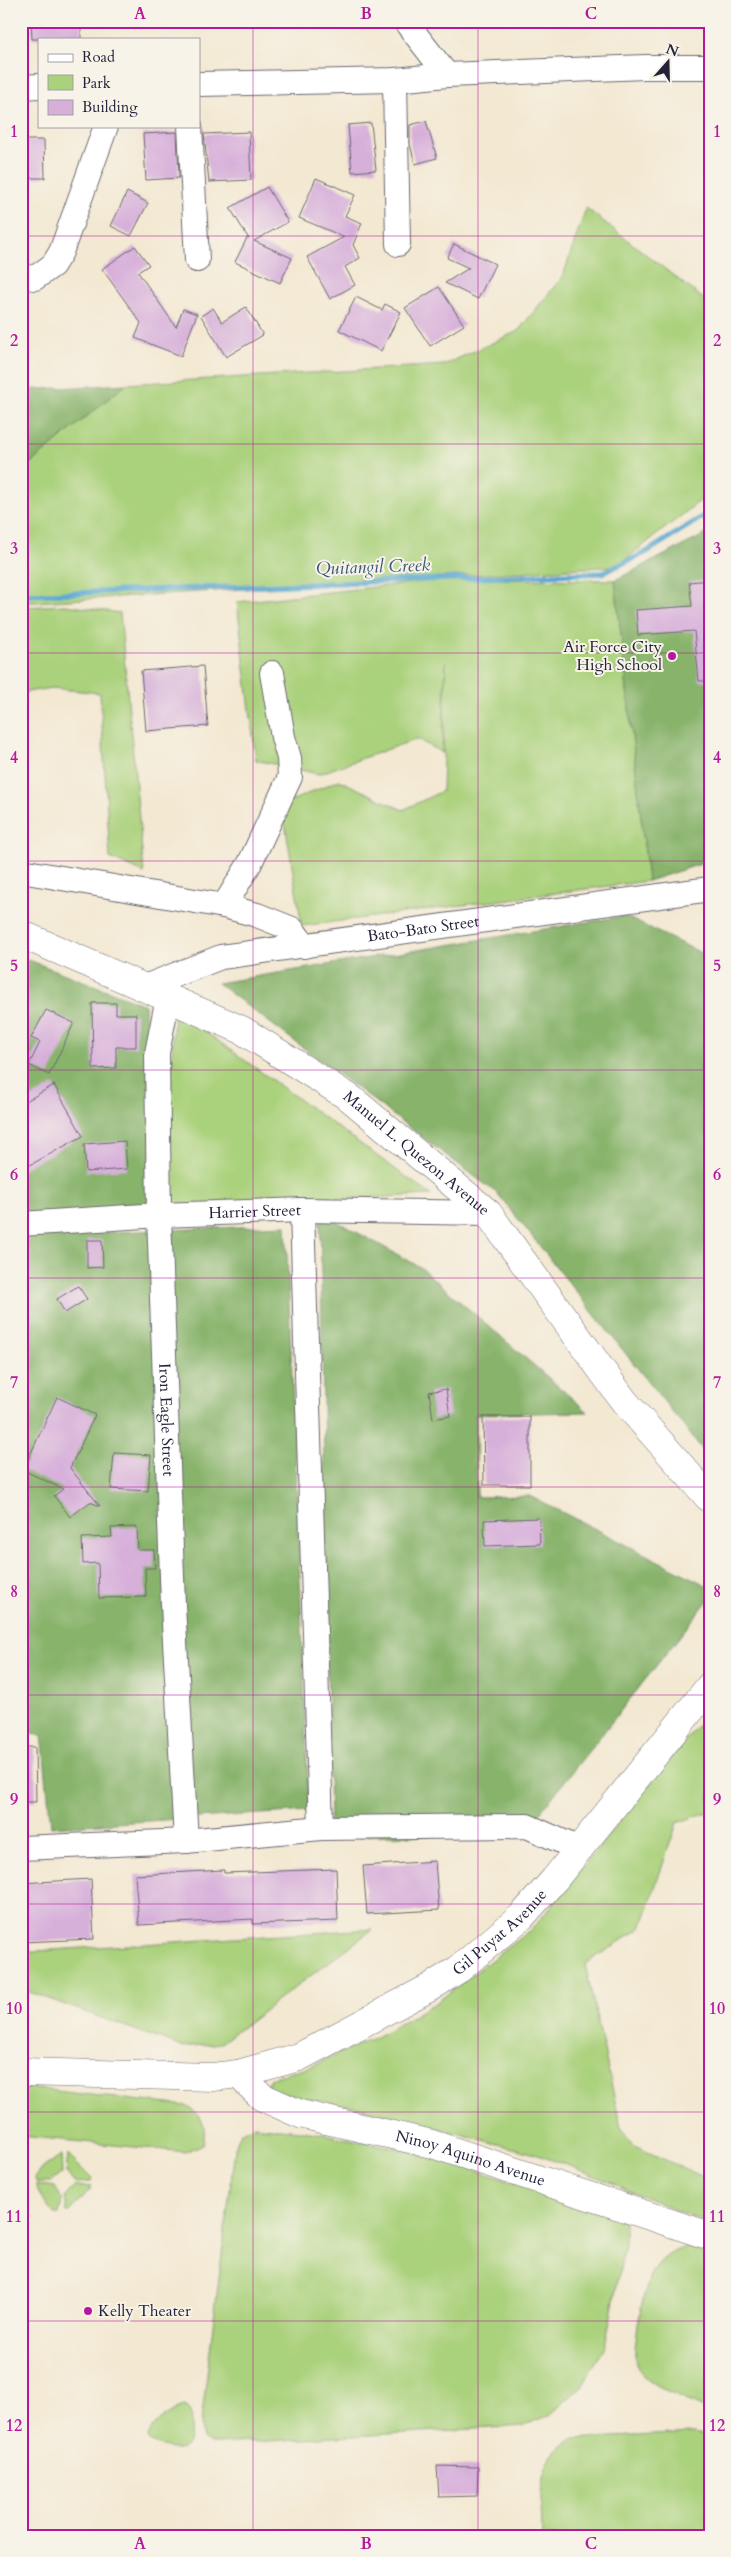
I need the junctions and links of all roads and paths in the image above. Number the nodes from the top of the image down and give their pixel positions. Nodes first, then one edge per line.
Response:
1 (405, 21) edge
2 (710, 67) edge
3 (446, 75) junction
4 (395, 80) junction
5 (200, 84) edge
6 (38, 86) edge
7 (21, 87) edge
8 (105, 128) edge
9 (190, 128) edge
10 (398, 244) dead end
11 (197, 260) dead end
12 (21, 276) edge
13 (272, 673) dead end
14 (21, 871) edge
15 (710, 889) edge
16 (224, 906) junction
17 (21, 934) edge
18 (305, 946) junction
19 (142, 988) junction
20 (168, 998) junction
21 (302, 1210) junction
22 (488, 1213) junction
23 (160, 1215) junction
24 (21, 1224) edge
25 (710, 1499) edge
26 (710, 1686) edge
27 (321, 1828) junction
28 (186, 1842) junction
29 (21, 1848) edge
30 (579, 1849) junction
31 (21, 2072) edge
32 (226, 2076) junction
33 (710, 2236) edge

1 - 3 street
2 - 3 street
3 - 4 street
4 - 5 street
4 - 10 street
6 - 7 street
8 - 12 street
9 - 11 street
13 - 16 street
14 - 16 street
15 - 18 street, Bato-Bato Street
16 - 18 street
17 - 19 street, Manuel L. Quezon Avenue
18 - 19 street, Bato-Bato Street
19 - 20 street, Manuel L. Quezon Avenue
20 - 22 street, Manuel L. Quezon Avenue
20 - 23 street, Iron Eagle Street
21 - 22 street, Harrier Street
21 - 23 street, Harrier Street
21 - 27 street
22 - 25 street, Manuel L. Quezon Avenue
23 - 24 street, Harrier Street
23 - 28 street, Iron Eagle Street
26 - 30 street, Gil Puyat Avenue
27 - 28 street
27 - 30 street
28 - 29 street
30 - 32 street, Gil Puyat Avenue
31 - 32 street
32 - 33 street, Ninoy Aquino Avenue

